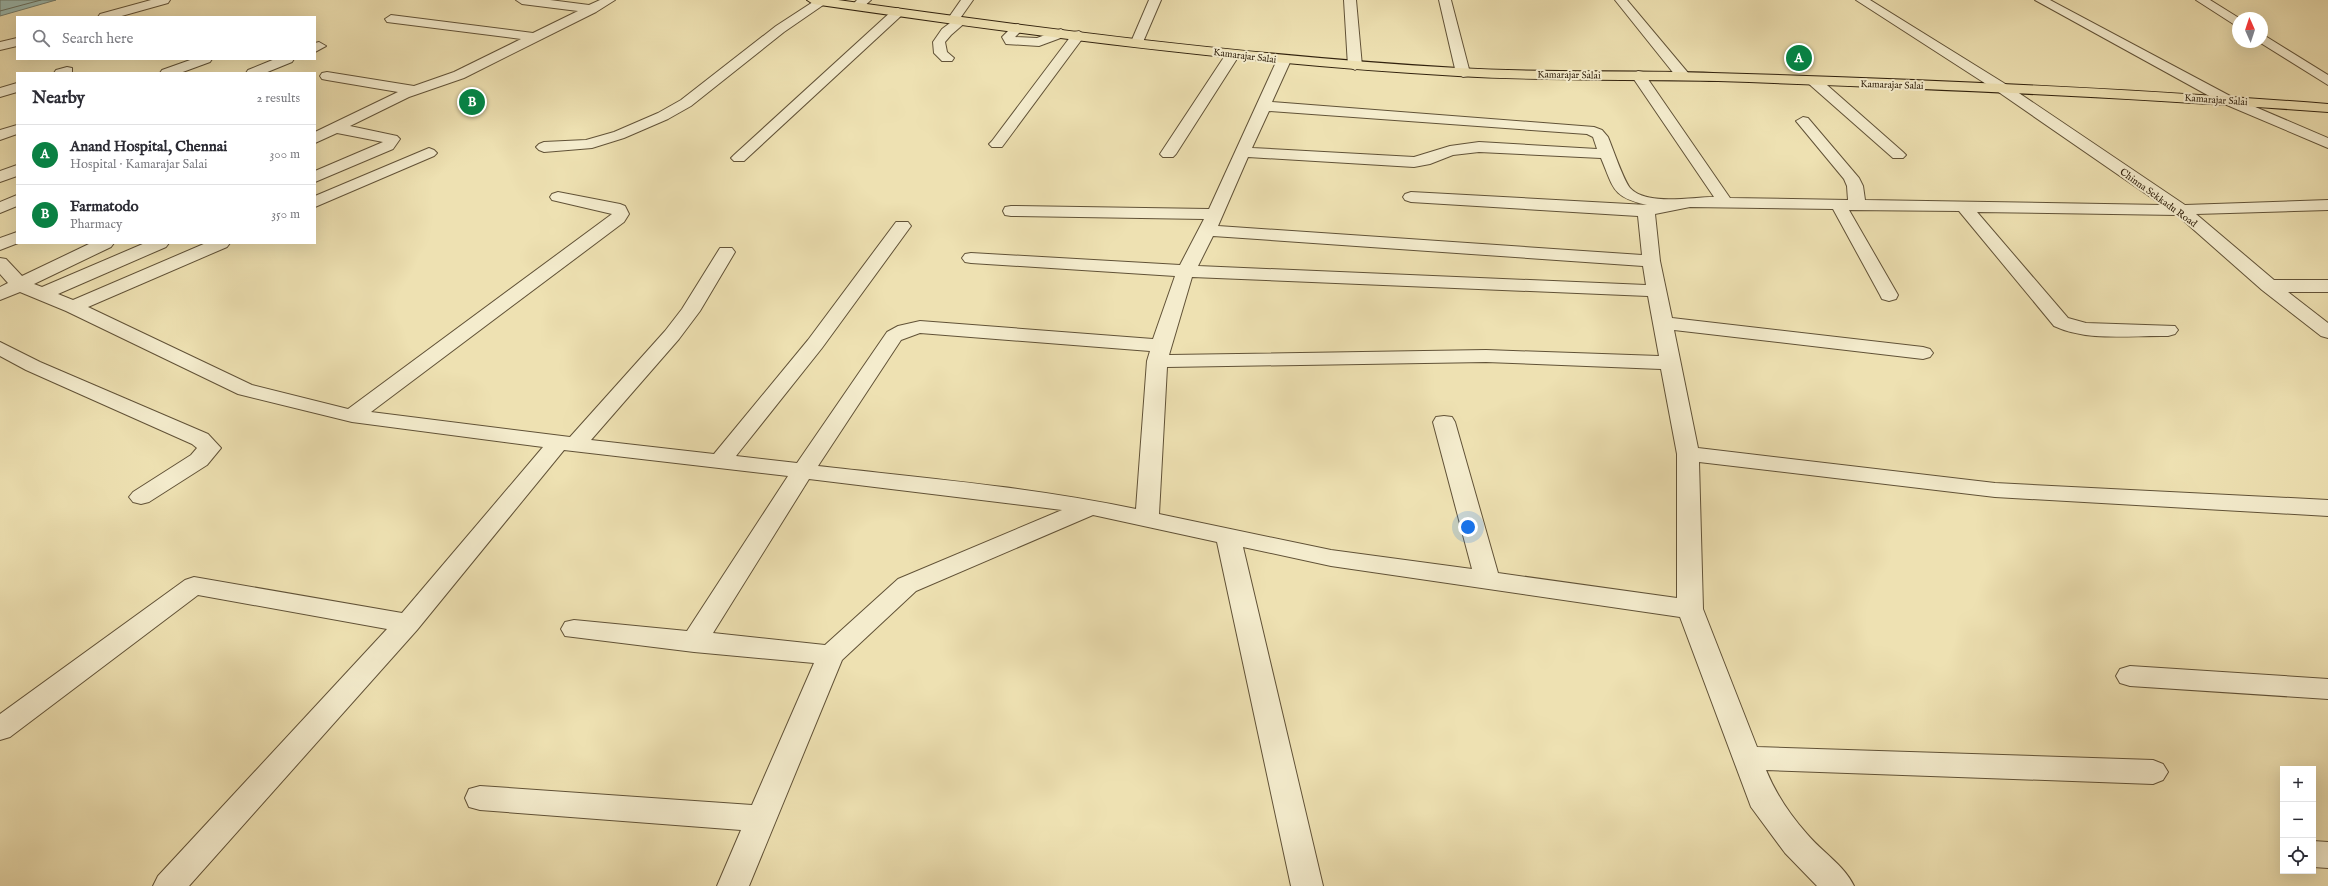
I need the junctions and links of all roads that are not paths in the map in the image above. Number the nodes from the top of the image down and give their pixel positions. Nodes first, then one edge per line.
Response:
1 (164, 0) edge
2 (522, 0) edge
3 (609, 0) edge
4 (967, 0) edge
5 (1155, 0) edge
6 (1350, 0) edge
7 (1445, 0) edge
8 (1621, 0) edge
9 (1862, 0) edge
10 (2041, 0) edge
11 (2202, 0) edge
12 (818, 1) edge
13 (861, 3) edge
14 (592, 9) junction
15 (898, 12) junction
16 (108, 16) edge
17 (391, 19) dead end
18 (2232, 19) edge
19 (957, 21) junction
20 (1079, 35) junction
21 (535, 37) junction
22 (16, 42) edge
23 (1137, 42) junction
24 (2268, 42) edge
25 (0, 46) edge
26 (1233, 54) junction
27 (947, 58) dead end
28 (202, 60) edge
29 (285, 60) edge
30 (1284, 60) junction
31 (1355, 66) junction
32 (170, 72) edge
33 (255, 72) edge
34 (1463, 73) junction
35 (1638, 75) junction
36 (327, 76) dead end
37 (1684, 77) junction
38 (1814, 81) junction
39 (2328, 81) edge
40 (16, 87) edge
41 (2002, 88) junction
42 (413, 90) junction
43 (0, 93) edge
44 (2227, 100) junction
45 (1263, 106) junction
46 (2328, 108) edge
47 (1803, 121) dead end
48 (16, 128) edge
49 (336, 128) junction
50 (0, 135) edge
51 (316, 138) edge
52 (2328, 143) edge
53 (998, 144) dead end
54 (544, 147) dead end
55 (1243, 152) junction
56 (429, 153) dead end
57 (1168, 154) dead end
58 (1608, 154) junction
59 (1898, 155) dead end
60 (739, 158) dead end
61 (16, 170) edge
62 (0, 177) edge
63 (316, 177) edge
64 (558, 196) dead end
65 (1411, 197) dead end
66 (16, 200) edge
67 (316, 202) edge
68 (1725, 202) junction
69 (1847, 204) junction
70 (2328, 205) edge
71 (1964, 207) junction
72 (0, 208) edge
73 (1655, 208) junction
74 (2181, 210) junction
75 (1011, 211) dead end
76 (1215, 214) junction
77 (902, 226) dead end
78 (1206, 230) junction
79 (16, 237) edge
80 (103, 244) edge
81 (158, 244) edge
82 (219, 244) edge
83 (0, 245) edge
84 (726, 252) dead end
85 (971, 258) dead end
86 (1651, 261) junction
87 (0, 263) edge
88 (1188, 271) junction
89 (2269, 286) junction
90 (2328, 286) edge
91 (10, 290) edge
92 (1657, 291) junction
93 (42, 294) junction
94 (1889, 295) dead end
95 (73, 307) junction
96 (1664, 323) junction
97 (2168, 330) dead end
98 (2328, 332) edge
99 (0, 348) edge
100 (1923, 353) dead end
101 (1158, 354) junction
102 (1672, 363) junction
103 (352, 416) junction
104 (1444, 422) dead end
105 (567, 443) junction
106 (1688, 454) junction
107 (720, 461) junction
108 (803, 471) junction
109 (141, 496) dead end
110 (1091, 507) junction
111 (2328, 508) edge
112 (1147, 519) junction
113 (1228, 535) junction
114 (1487, 580) junction
115 (1690, 609) junction
116 (408, 623) junction
117 (574, 629) dead end
118 (694, 642) junction
119 (831, 655) junction
120 (2130, 676) dead end
121 (2328, 689) edge
122 (0, 729) edge
123 (1746, 758) junction
124 (2153, 772) dead end
125 (480, 798) dead end
126 (763, 819) junction
127 (2316, 854) edge
128 (2328, 855) edge
129 (169, 886) edge
130 (733, 886) edge
131 (1307, 886) edge
132 (1838, 886) edge

1 - 16 street
2 - 14 street
3 - 14 street
4 - 19 street
5 - 23 street
6 - 31 street
7 - 34 street
8 - 37 street
9 - 41 street, Chinna Sekkadu Road
10 - 44 street
11 - 18 street
12 - 13 main road, Kamarajar Salai
12 - 54 street
13 - 15 main road, Kamarajar Salai
14 - 21 street
15 - 19 main road, Kamarajar Salai
15 - 60 street
17 - 21 street
19 - 20 main road, Kamarajar Salai
19 - 27 street
20 - 23 main road, Kamarajar Salai
20 - 53 street
21 - 42 street
22 - 25 street
23 - 26 main road, Kamarajar Salai
24 - 39 street
26 - 30 main road, Kamarajar Salai
26 - 57 street
28 - 32 street
29 - 33 street
30 - 31 main road, Kamarajar Salai
30 - 45 street
31 - 34 main road, Kamarajar Salai
34 - 35 main road, Kamarajar Salai
35 - 37 main road, Kamarajar Salai
35 - 68 street
36 - 42 street
37 - 38 main road, Kamarajar Salai
38 - 41 main road, Kamarajar Salai
38 - 59 street
40 - 43 street
41 - 44 main road, Kamarajar Salai
41 - 74 street, Chinna Sekkadu Road
42 - 49 street
44 - 46 main road, Kamarajar Salai
44 - 52 street
45 - 55 street
45 - 58 street
47 - 69 street
48 - 50 street
49 - 51 street
49 - 63 street
55 - 58 street
55 - 76 street
56 - 67 street
58 - 73 street
61 - 62 street
64 - 103 street
65 - 73 street
66 - 72 street
68 - 69 street
68 - 73 street
69 - 71 street
69 - 94 street
70 - 74 street
71 - 74 street
71 - 97 street
73 - 86 street
74 - 89 street, Chinna Sekkadu Road
75 - 76 street
76 - 78 street
77 - 107 street
78 - 86 street
78 - 88 street
79 - 83 street
80 - 91 street
81 - 93 street
82 - 95 street
84 - 105 street
85 - 88 street
86 - 92 street
87 - 91 street
88 - 92 street
88 - 101 street
89 - 90 street
89 - 98 street, Chinna Sekkadu Road
91 - 93 street
92 - 96 street
93 - 95 street
95 - 103 street
96 - 100 street
96 - 102 street
99 - 109 street
101 - 102 street
101 - 108 street
101 - 112 street
102 - 106 street
103 - 105 street
104 - 114 street
105 - 107 street
105 - 116 street
106 - 111 street
106 - 115 street
107 - 108 street
108 - 110 street
108 - 118 street
110 - 112 street
110 - 119 street
112 - 113 street
113 - 114 street
113 - 131 street
114 - 115 street
115 - 123 street
116 - 122 street
116 - 129 street
117 - 118 street
118 - 119 street
119 - 126 street
120 - 121 street
123 - 124 street
123 - 132 street
125 - 126 street
126 - 130 street
127 - 128 street

